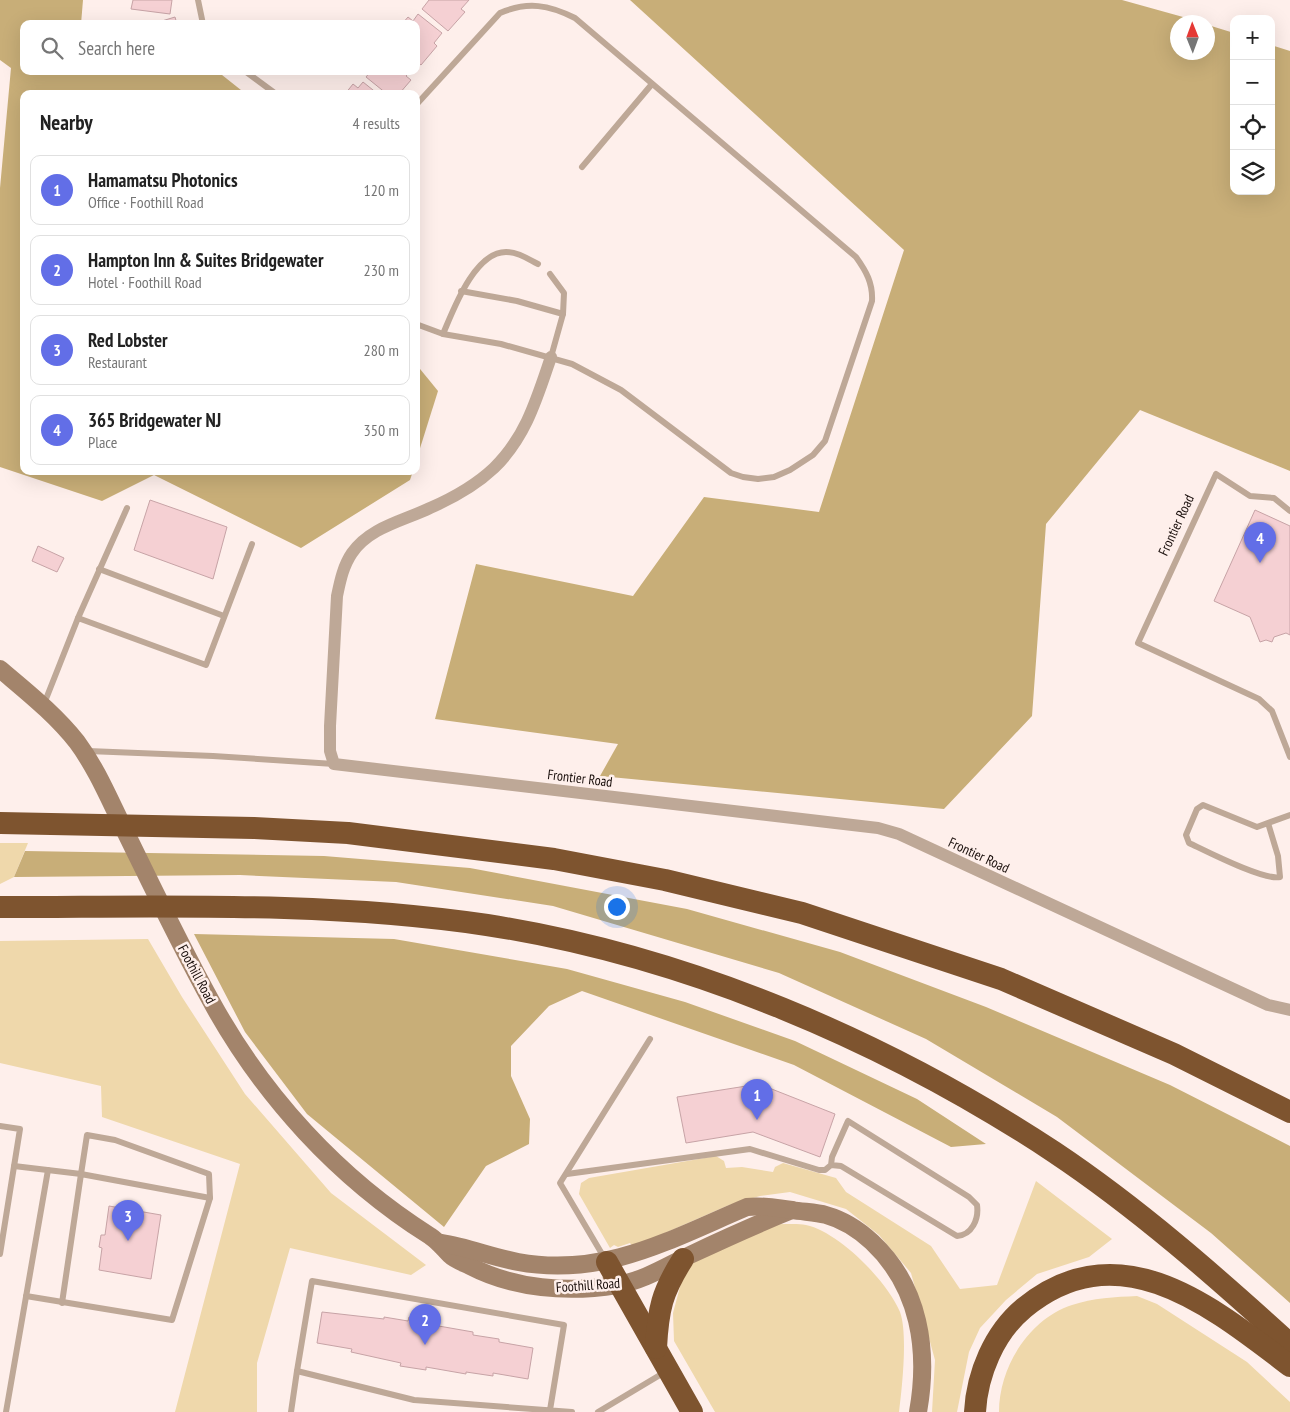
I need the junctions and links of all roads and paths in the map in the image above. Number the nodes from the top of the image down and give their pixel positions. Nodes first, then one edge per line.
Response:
1 (198, 0) edge
2 (201, 20) edge
3 (250, 75) edge
4 (652, 84) junction
5 (271, 90) edge
6 (420, 101) edge
7 (582, 168) dead end
8 (538, 264) dead end
9 (550, 274) dead end
10 (461, 291) junction
11 (563, 314) junction
12 (420, 325) edge
13 (443, 334) junction
14 (552, 357) junction
15 (127, 508) dead end
16 (1290, 511) edge
17 (252, 544) dead end
18 (99, 569) junction
19 (224, 616) junction
20 (78, 618) junction
21 (0, 669) edge
22 (43, 705) junction
23 (84, 751) junction
24 (1290, 757) edge
25 (334, 764) junction
26 (1290, 814) edge
27 (0, 823) edge
28 (1268, 823) junction
29 (0, 907) edge
30 (1290, 1010) edge
31 (650, 1039) dead end
32 (1290, 1112) edge
33 (0, 1126) edge
34 (832, 1165) junction
35 (14, 1166) junction
36 (48, 1170) junction
37 (81, 1174) junction
38 (567, 1174) junction
39 (210, 1198) junction
40 (792, 1210) junction
41 (441, 1243) junction
42 (0, 1254) edge
43 (683, 1258) junction
44 (607, 1262) junction
45 (620, 1284) junction
46 (26, 1296) junction
47 (62, 1303) junction
48 (1290, 1344) edge
49 (656, 1348) junction
50 (1290, 1366) edge
51 (669, 1370) junction
52 (297, 1371) junction
53 (550, 1410) junction
54 (6, 1412) edge
55 (291, 1412) edge
56 (572, 1412) edge
57 (598, 1412) edge
58 (692, 1412) edge
59 (918, 1412) edge
60 (975, 1412) edge

1 - 2 lane
3 - 5 lane
4 - 6 lane
4 - 7 lane
4 - 14 lane
8 - 10 lane
9 - 11 lane
10 - 11 lane
10 - 13 lane
11 - 14 lane
12 - 13 lane
13 - 14 lane
14 - 25 street
15 - 18 lane
16 - 24 lane, Frontier Road
17 - 19 lane
18 - 19 lane
18 - 20 lane
19 - 20 lane
20 - 22 lane
21 - 22 street, Foothill Road
22 - 23 street, Foothill Road
23 - 25 lane
23 - 41 street, Foothill Road
25 - 30 street, Frontier Road
26 - 28 lane
27 - 32 highway
28 - 28 lane
29 - 48 highway
31 - 38 lane
33 - 35 lane
34 - 34 lane
34 - 38 lane
35 - 36 lane
35 - 42 lane
36 - 37 lane
36 - 46 lane
37 - 39 lane
37 - 39 lane
37 - 47 lane
38 - 44 lane
39 - 47 lane
40 - 43 street, Foothill Road
40 - 44 street, Foothill Road
40 - 59 street, Foothill Road
41 - 44 street, Foothill Road
41 - 45 street, Foothill Road
43 - 45 street, Foothill Road
43 - 49 highway
44 - 45 highway
45 - 49 highway
46 - 47 lane
46 - 54 lane
49 - 51 highway
50 - 60 highway
51 - 57 lane
51 - 58 highway
52 - 53 lane
52 - 53 lane
52 - 55 lane
53 - 56 lane

